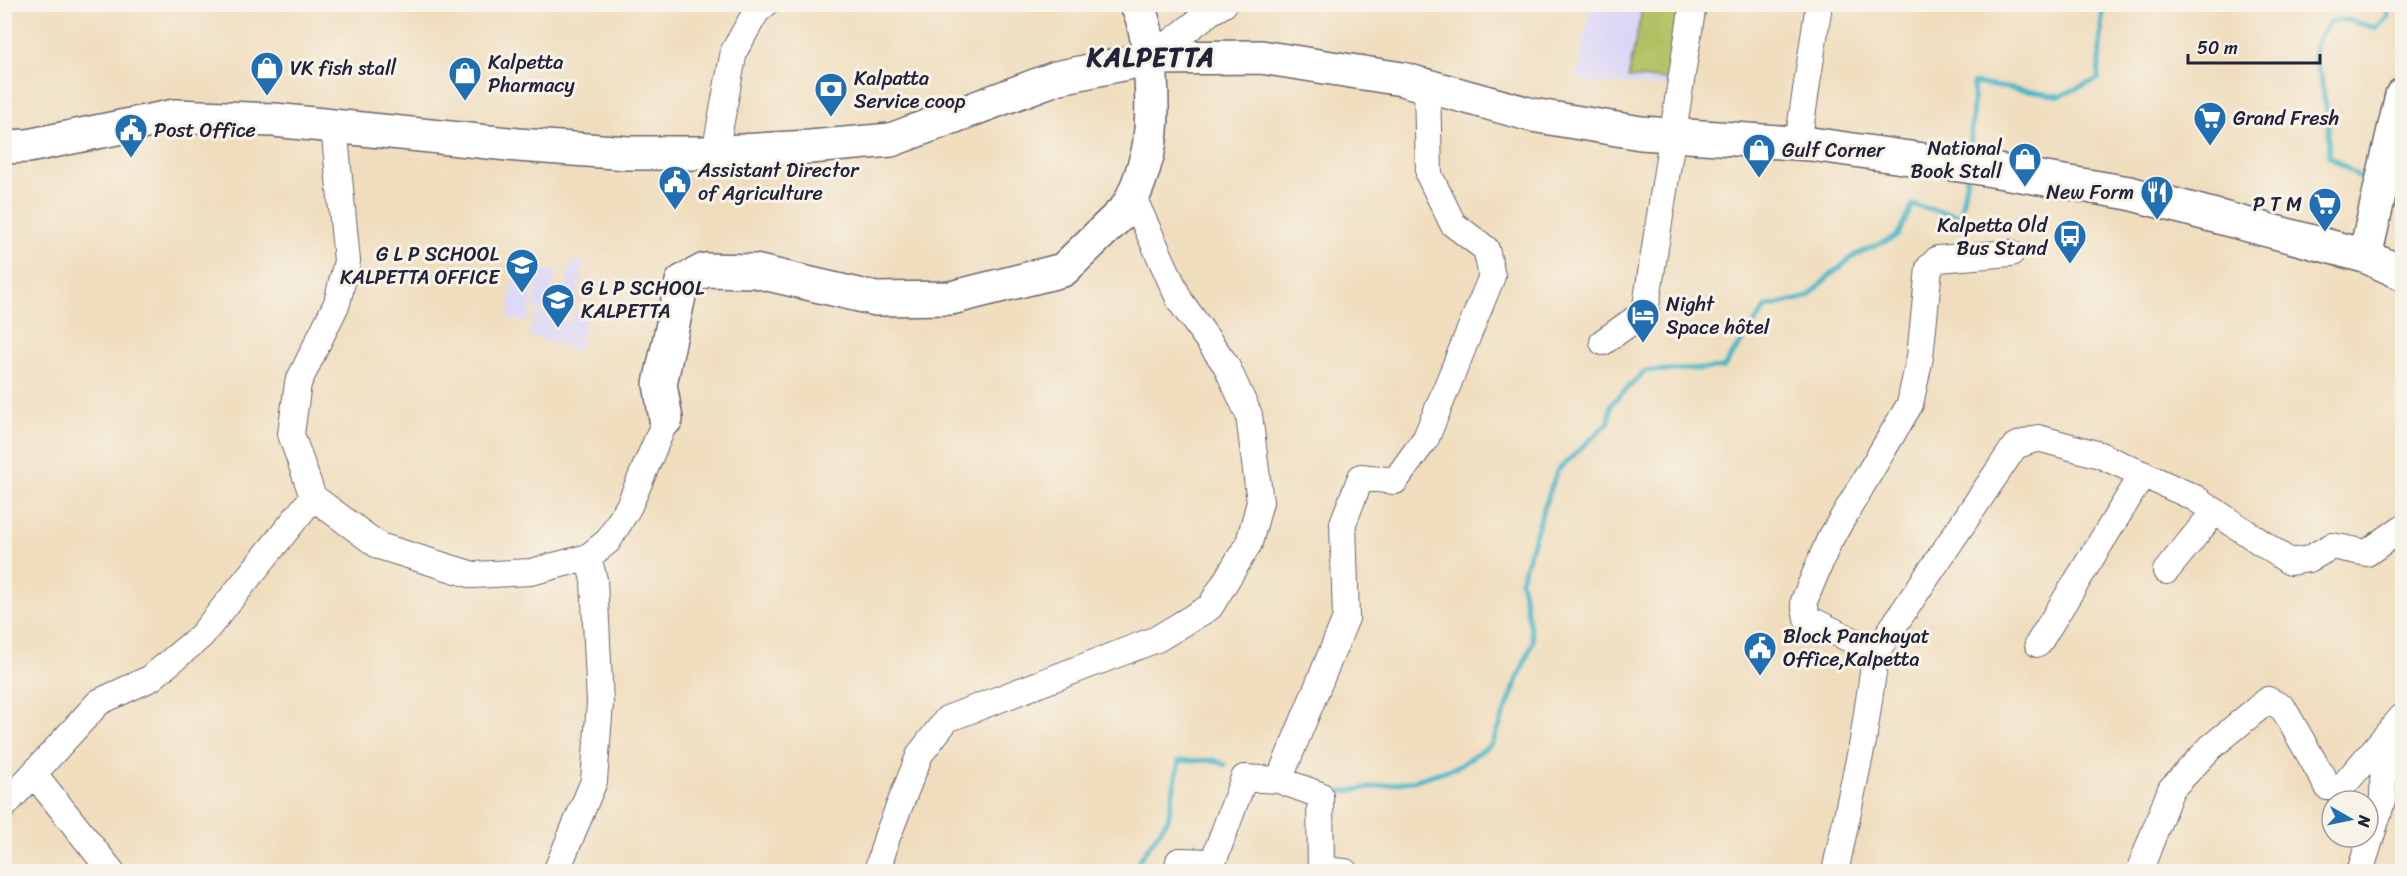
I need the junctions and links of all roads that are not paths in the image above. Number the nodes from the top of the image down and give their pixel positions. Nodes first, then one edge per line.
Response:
1 (765, 4) edge
2 (1136, 4) edge
3 (1224, 4) edge
4 (1693, 4) edge
5 (1819, 4) edge
6 (1151, 58) junction
7 (1427, 86) junction
8 (2403, 95) edge
9 (334, 126) junction
10 (1672, 135) junction
11 (1798, 143) junction
12 (4, 147) edge
13 (715, 153) junction
14 (1134, 197) junction
15 (2010, 253) dead end
16 (2365, 256) junction
17 (2403, 273) edge
18 (1603, 342) dead end
19 (666, 419) joint
20 (2143, 474) junction
21 (313, 497) junction
22 (2215, 511) junction
23 (2403, 528) edge
24 (588, 557) junction
25 (2166, 571) dead end
26 (2038, 644) dead end
27 (1876, 652) junction
28 (2403, 717) edge
29 (2384, 738) junction
30 (34, 774) junction
31 (1279, 780) junction
32 (4, 806) edge
33 (1329, 871) edge
34 (112, 872) edge
35 (556, 872) edge
36 (877, 872) edge
37 (1177, 872) edge
38 (1835, 872) edge
39 (2139, 872) edge
40 (2360, 872) edge

1 - 13 street
2 - 6 main road
3 - 6 street
4 - 10 street
5 - 11 street
6 - 7 main road
6 - 13 main road
6 - 14 main road
7 - 10 main road
7 - 31 street
8 - 16 main road
9 - 12 main road
9 - 13 main road
9 - 21 street
10 - 11 main road
10 - 18 street
11 - 16 main road
14 - 19 main road
14 - 36 street
15 - 27 street
16 - 17 main road
19 - 24 street
20 - 22 street
20 - 26 street
20 - 27 street
21 - 24 street
21 - 30 street
22 - 23 street
22 - 25 street
24 - 35 street
27 - 38 street
28 - 29 street
29 - 39 street
29 - 40 street
30 - 32 street
30 - 34 street
31 - 33 street
31 - 37 street

